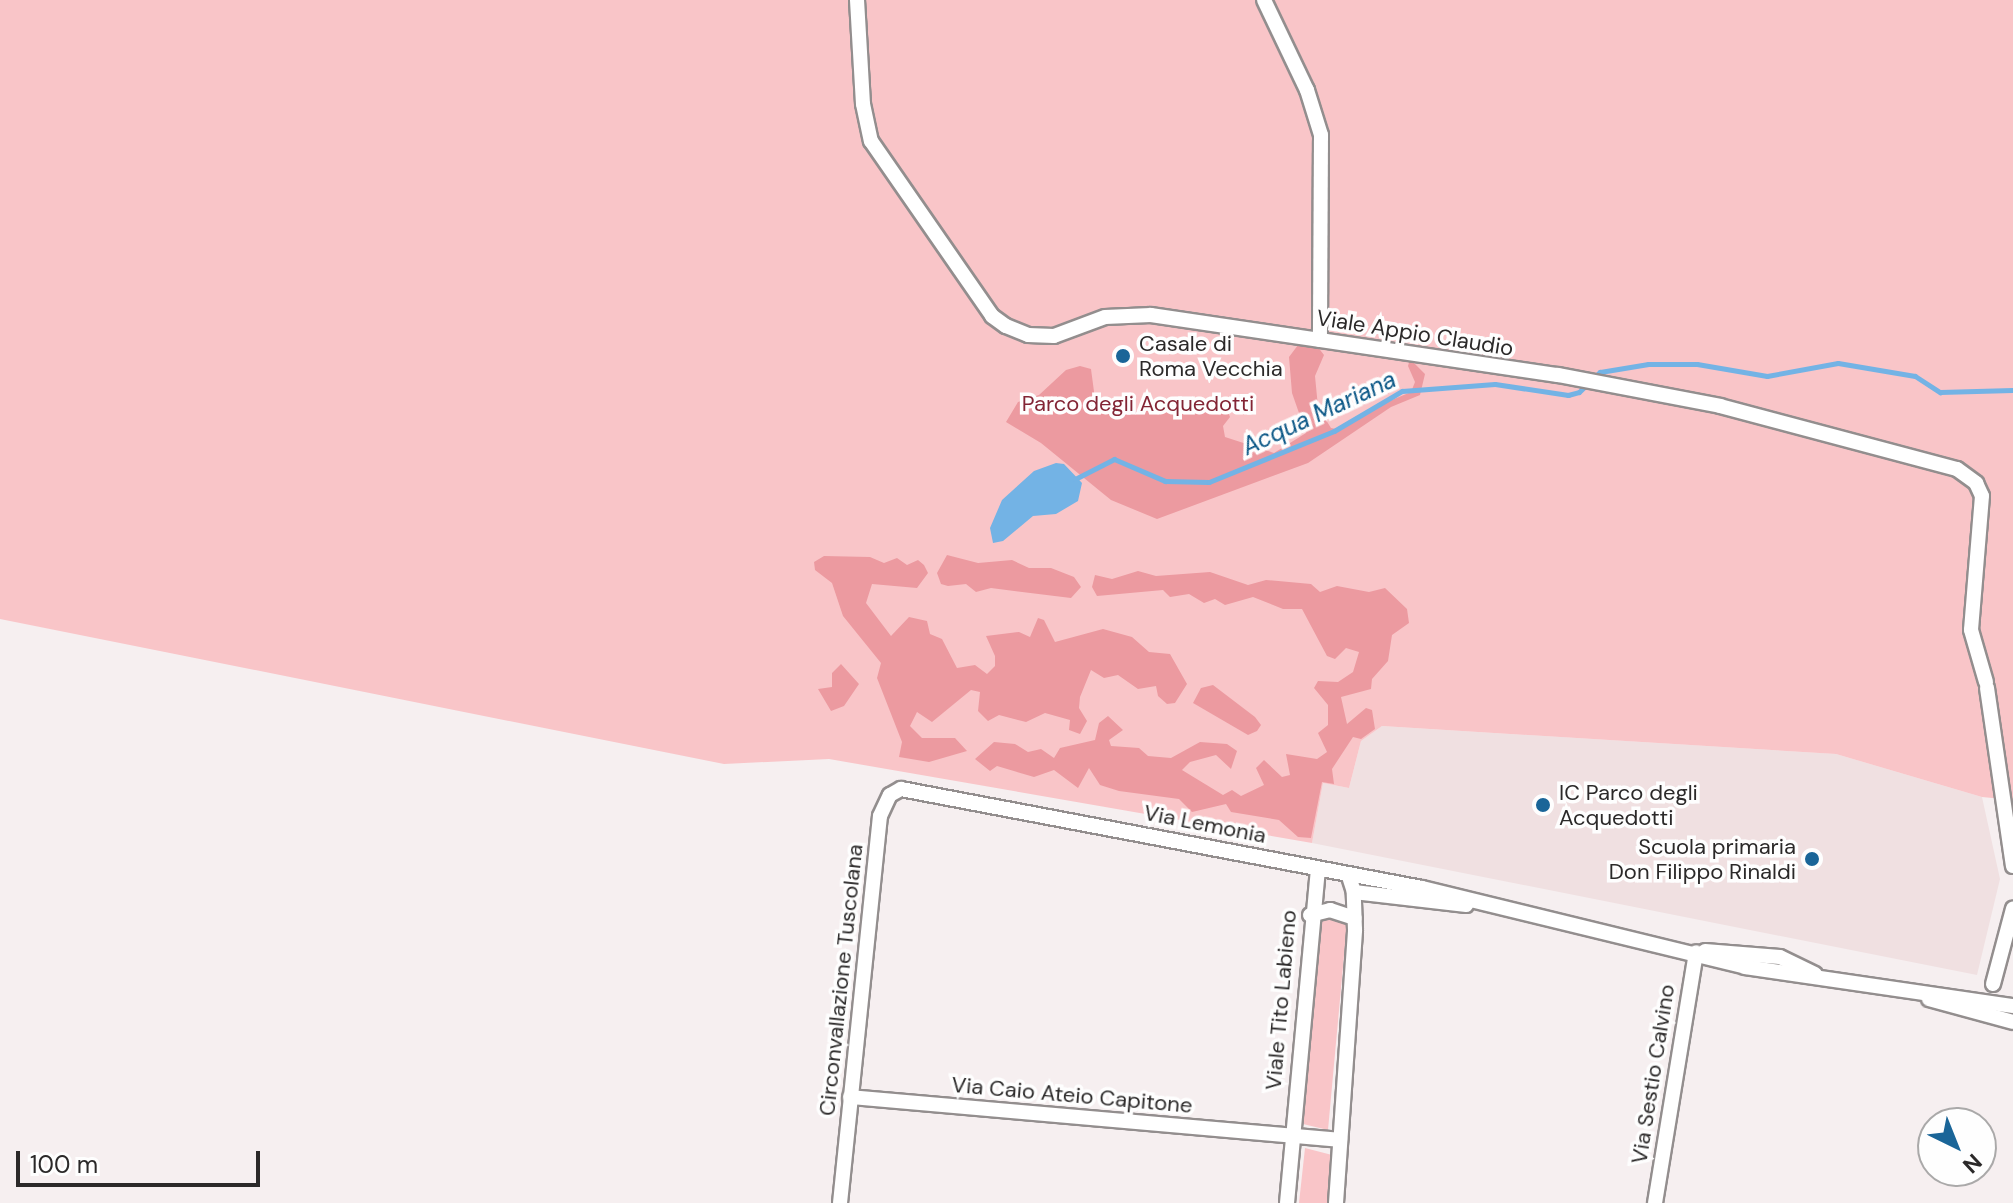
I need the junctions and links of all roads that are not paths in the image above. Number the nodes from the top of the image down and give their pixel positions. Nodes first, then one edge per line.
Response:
1 (857, 0) edge
2 (1264, 0) edge
3 (1320, 340) junction
4 (919, 791) joint
5 (2009, 819) edge
6 (2013, 866) edge
7 (1318, 868) junction
8 (1348, 874) junction
9 (1354, 892) junction
10 (1482, 904) junction
11 (2013, 909) edge
12 (1310, 915) junction
13 (1355, 918) junction
14 (1696, 952) junction
15 (1993, 984) dead end
16 (2003, 1009) edge
17 (2013, 1022) edge
18 (850, 1097) junction
19 (1291, 1137) junction
20 (1340, 1140) junction
21 (840, 1203) edge
22 (1287, 1203) edge
23 (1336, 1203) edge
24 (1655, 1203) edge

1 - 3 street, Viale Appio Claudio
2 - 3 street
3 - 5 street, Viale Appio Claudio
4 - 7 street, Via Lemonia
4 - 18 street, Circonvallazione Tuscolana
5 - 6 street, Viale Appio Claudio
7 - 8 street, Via Lemonia
7 - 12 street, Viale Tito Labieno
8 - 9 street
8 - 10 street, Via Lemonia
9 - 10 street, Via Lemonia
9 - 13 street
10 - 14 street, Via Lemonia
11 - 15 street
12 - 13 street
12 - 19 street, Viale Tito Labieno
13 - 20 street
14 - 16 street, Via Lemonia
14 - 24 street, Via Sestio Calvino
16 - 17 street, Via Lemonia
18 - 19 street, Via Caio Ateio Capitone
18 - 21 street, Circonvallazione Tuscolana
19 - 20 street
19 - 22 street, Viale Tito Labieno
20 - 23 street

